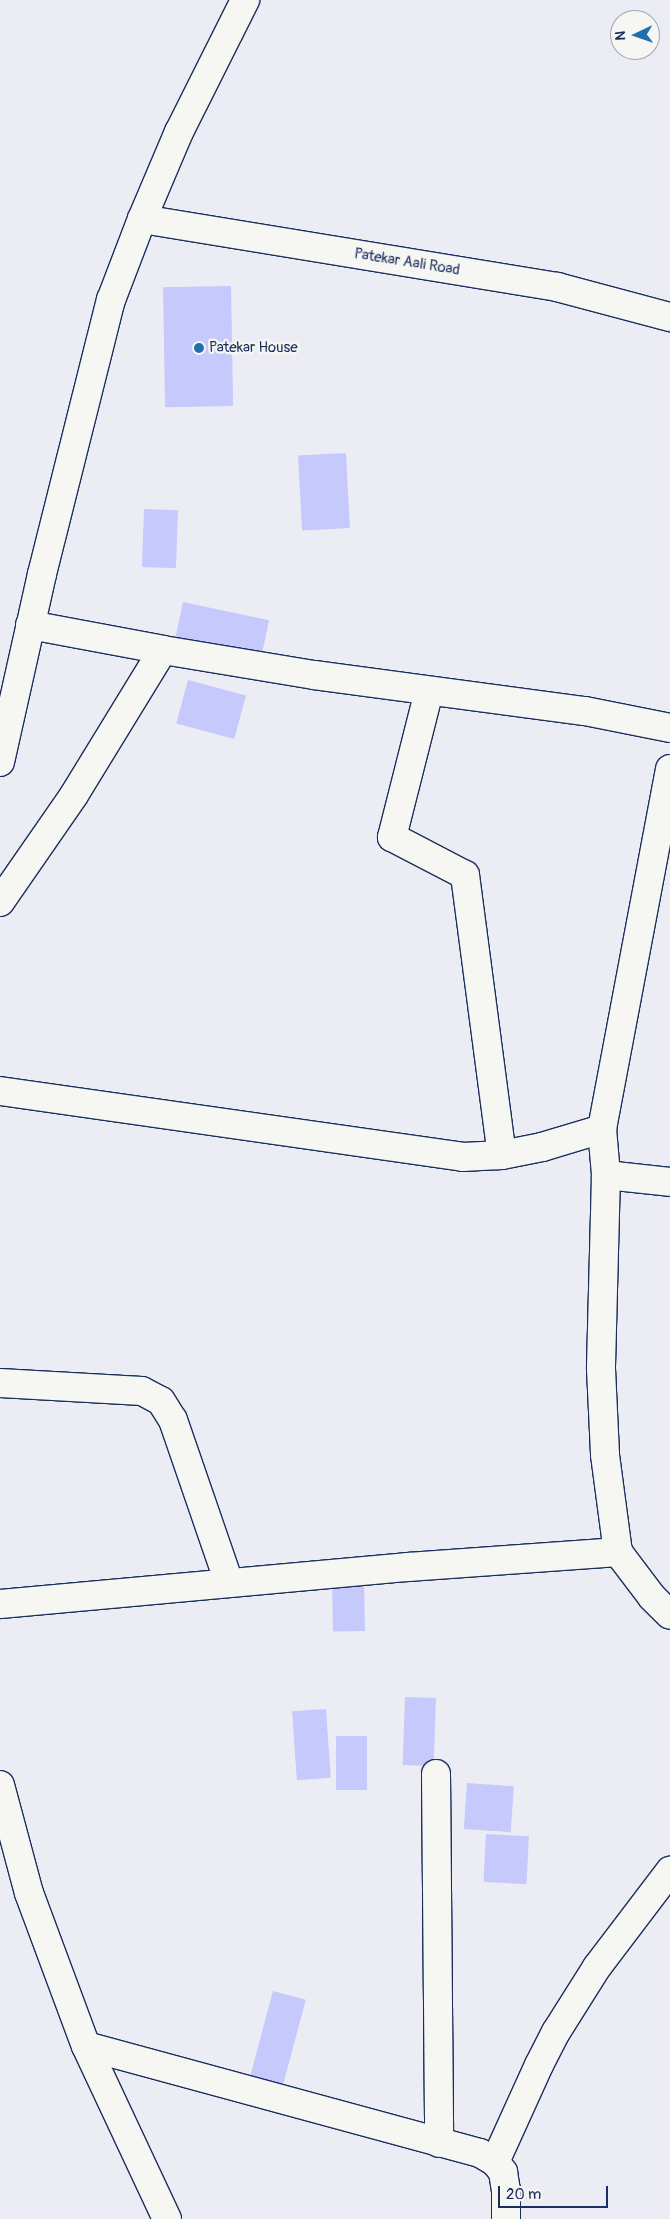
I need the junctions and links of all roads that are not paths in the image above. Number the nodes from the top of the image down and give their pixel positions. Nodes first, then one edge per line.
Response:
1 (245, 0) edge
2 (142, 219) junction
3 (670, 317) edge
4 (30, 625) junction
5 (162, 650) junction
6 (430, 691) junction
7 (670, 728) edge
8 (0, 762) edge
9 (670, 769) edge
10 (0, 902) edge
11 (0, 1092) edge
12 (602, 1129) junction
13 (502, 1155) junction
14 (606, 1175) junction
15 (670, 1182) edge
16 (0, 1383) edge
17 (618, 1552) junction
18 (228, 1583) junction
19 (0, 1604) edge
20 (670, 1615) edge
21 (436, 1774) dead end
22 (0, 1785) edge
23 (670, 1871) edge
24 (86, 2046) junction
25 (439, 2143) junction
26 (495, 2162) junction
27 (167, 2219) edge
28 (506, 2219) edge

1 - 2 street
2 - 3 street, Patekar Aali Road
2 - 4 street
4 - 5 street
4 - 8 street
5 - 6 street
5 - 10 street
6 - 7 street
6 - 13 street
9 - 12 street
11 - 13 street
12 - 13 street
12 - 14 street
14 - 15 street
14 - 17 street
16 - 18 street
17 - 18 street
17 - 20 street
18 - 19 street
21 - 25 street
22 - 24 street
23 - 26 street
24 - 25 street
24 - 27 street
25 - 26 street
26 - 28 street

